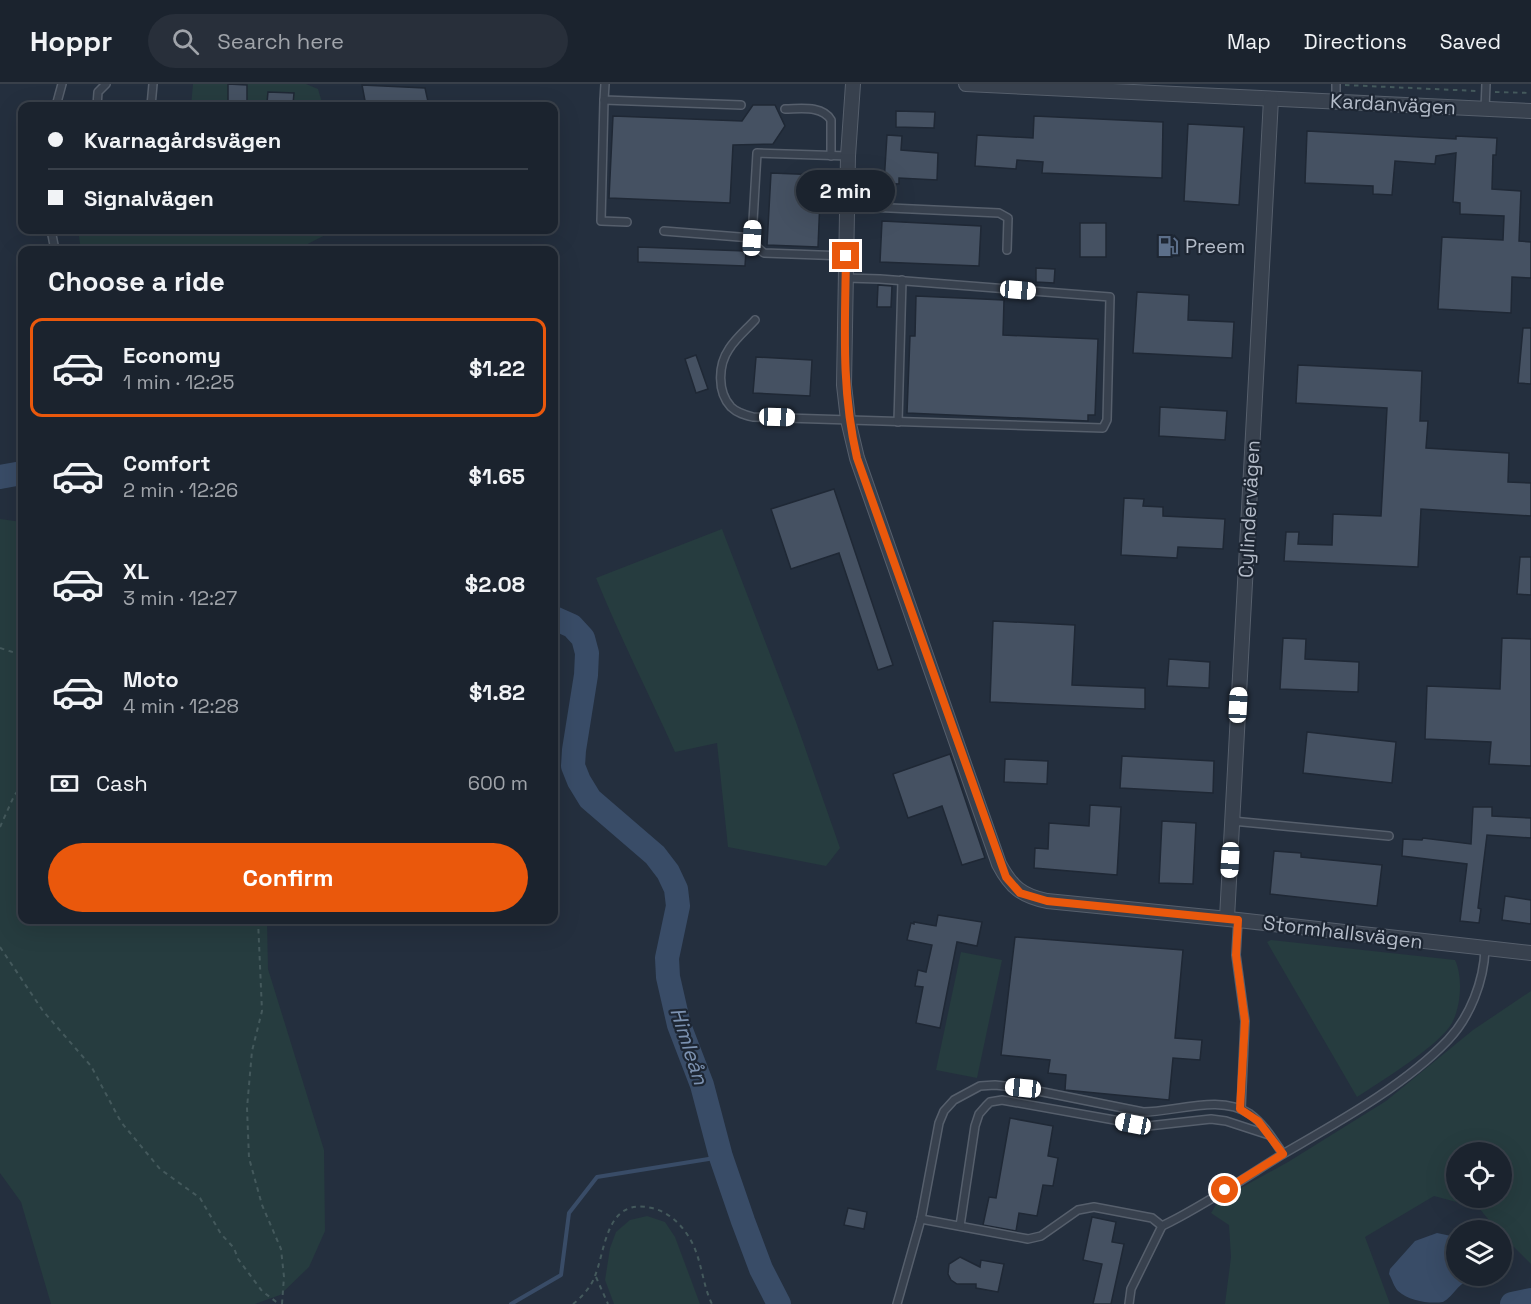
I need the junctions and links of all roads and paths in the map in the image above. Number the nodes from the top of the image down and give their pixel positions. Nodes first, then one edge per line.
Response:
1 (62, 84) edge
2 (106, 84) edge
3 (153, 84) edge
4 (605, 84) edge
5 (853, 84) edge
6 (966, 84) edge
7 (983, 84) edge
8 (1336, 84) edge
9 (1065, 86) edge
10 (1486, 88) edge
11 (1531, 93) edge
12 (1271, 99) junction
13 (604, 100) junction
14 (57, 102) edge
15 (97, 102) edge
16 (151, 102) edge
17 (1336, 102) junction
18 (741, 105) dead end
19 (785, 109) dead end
20 (1485, 109) junction
21 (1531, 111) edge
22 (831, 156) junction
23 (848, 156) junction
24 (847, 206) junction
25 (627, 222) dead end
26 (664, 231) dead end
27 (752, 238) junction
28 (1007, 250) dead end
29 (846, 256) junction
30 (846, 278) junction
31 (902, 280) junction
32 (755, 320) dead end
33 (848, 420) junction
34 (898, 422) junction
35 (0, 648) edge
36 (18, 654) edge
37 (18, 790) edge
38 (1232, 821) junction
39 (0, 827) edge
40 (1389, 836) dead end
41 (1233, 919) junction
42 (258, 924) edge
43 (0, 947) edge
44 (1485, 949) junction
45 (1531, 953) edge
46 (1240, 1109) junction
47 (1269, 1135) junction
48 (1283, 1154) junction
49 (921, 1219) junction
50 (960, 1226) junction
51 (1162, 1226) junction
52 (595, 1276) junction
53 (281, 1304) edge
54 (573, 1304) edge
55 (608, 1304) edge
56 (712, 1304) edge
57 (897, 1304) edge
58 (1129, 1304) edge

1 - 14 lane
2 - 15 lane
3 - 16 lane
4 - 13 lane
5 - 23 street
6 - 7 street, Kardanvägen
7 - 9 street, Kardanvägen
8 - 10 path
8 - 17 lane
9 - 12 street, Kardanvägen
10 - 11 path
10 - 20 lane
12 - 17 street, Kardanvägen
12 - 38 street, Cylindervägen
13 - 18 lane
13 - 25 lane
17 - 20 street, Kardanvägen
19 - 22 lane
20 - 21 street, Kardanvägen
22 - 23 lane
22 - 27 lane
23 - 24 street
24 - 28 lane
24 - 29 street
26 - 27 lane
27 - 29 lane
29 - 30 street
30 - 31 lane
30 - 33 street
31 - 34 lane
31 - 34 lane
32 - 33 lane
33 - 34 lane
33 - 41 street, Stormhallsvägen
35 - 36 path
37 - 39 path
38 - 40 lane
38 - 41 street, Cylindervägen
41 - 44 street, Stormhallsvägen
41 - 46 lane
42 - 53 path
43 - 53 path
44 - 45 street, Stormhallsvägen
44 - 48 lane
46 - 47 lane
46 - 49 lane
47 - 48 lane
47 - 50 lane
48 - 51 lane
49 - 50 lane
49 - 57 lane
50 - 51 lane
51 - 58 lane
52 - 54 path
52 - 55 path
52 - 56 path

